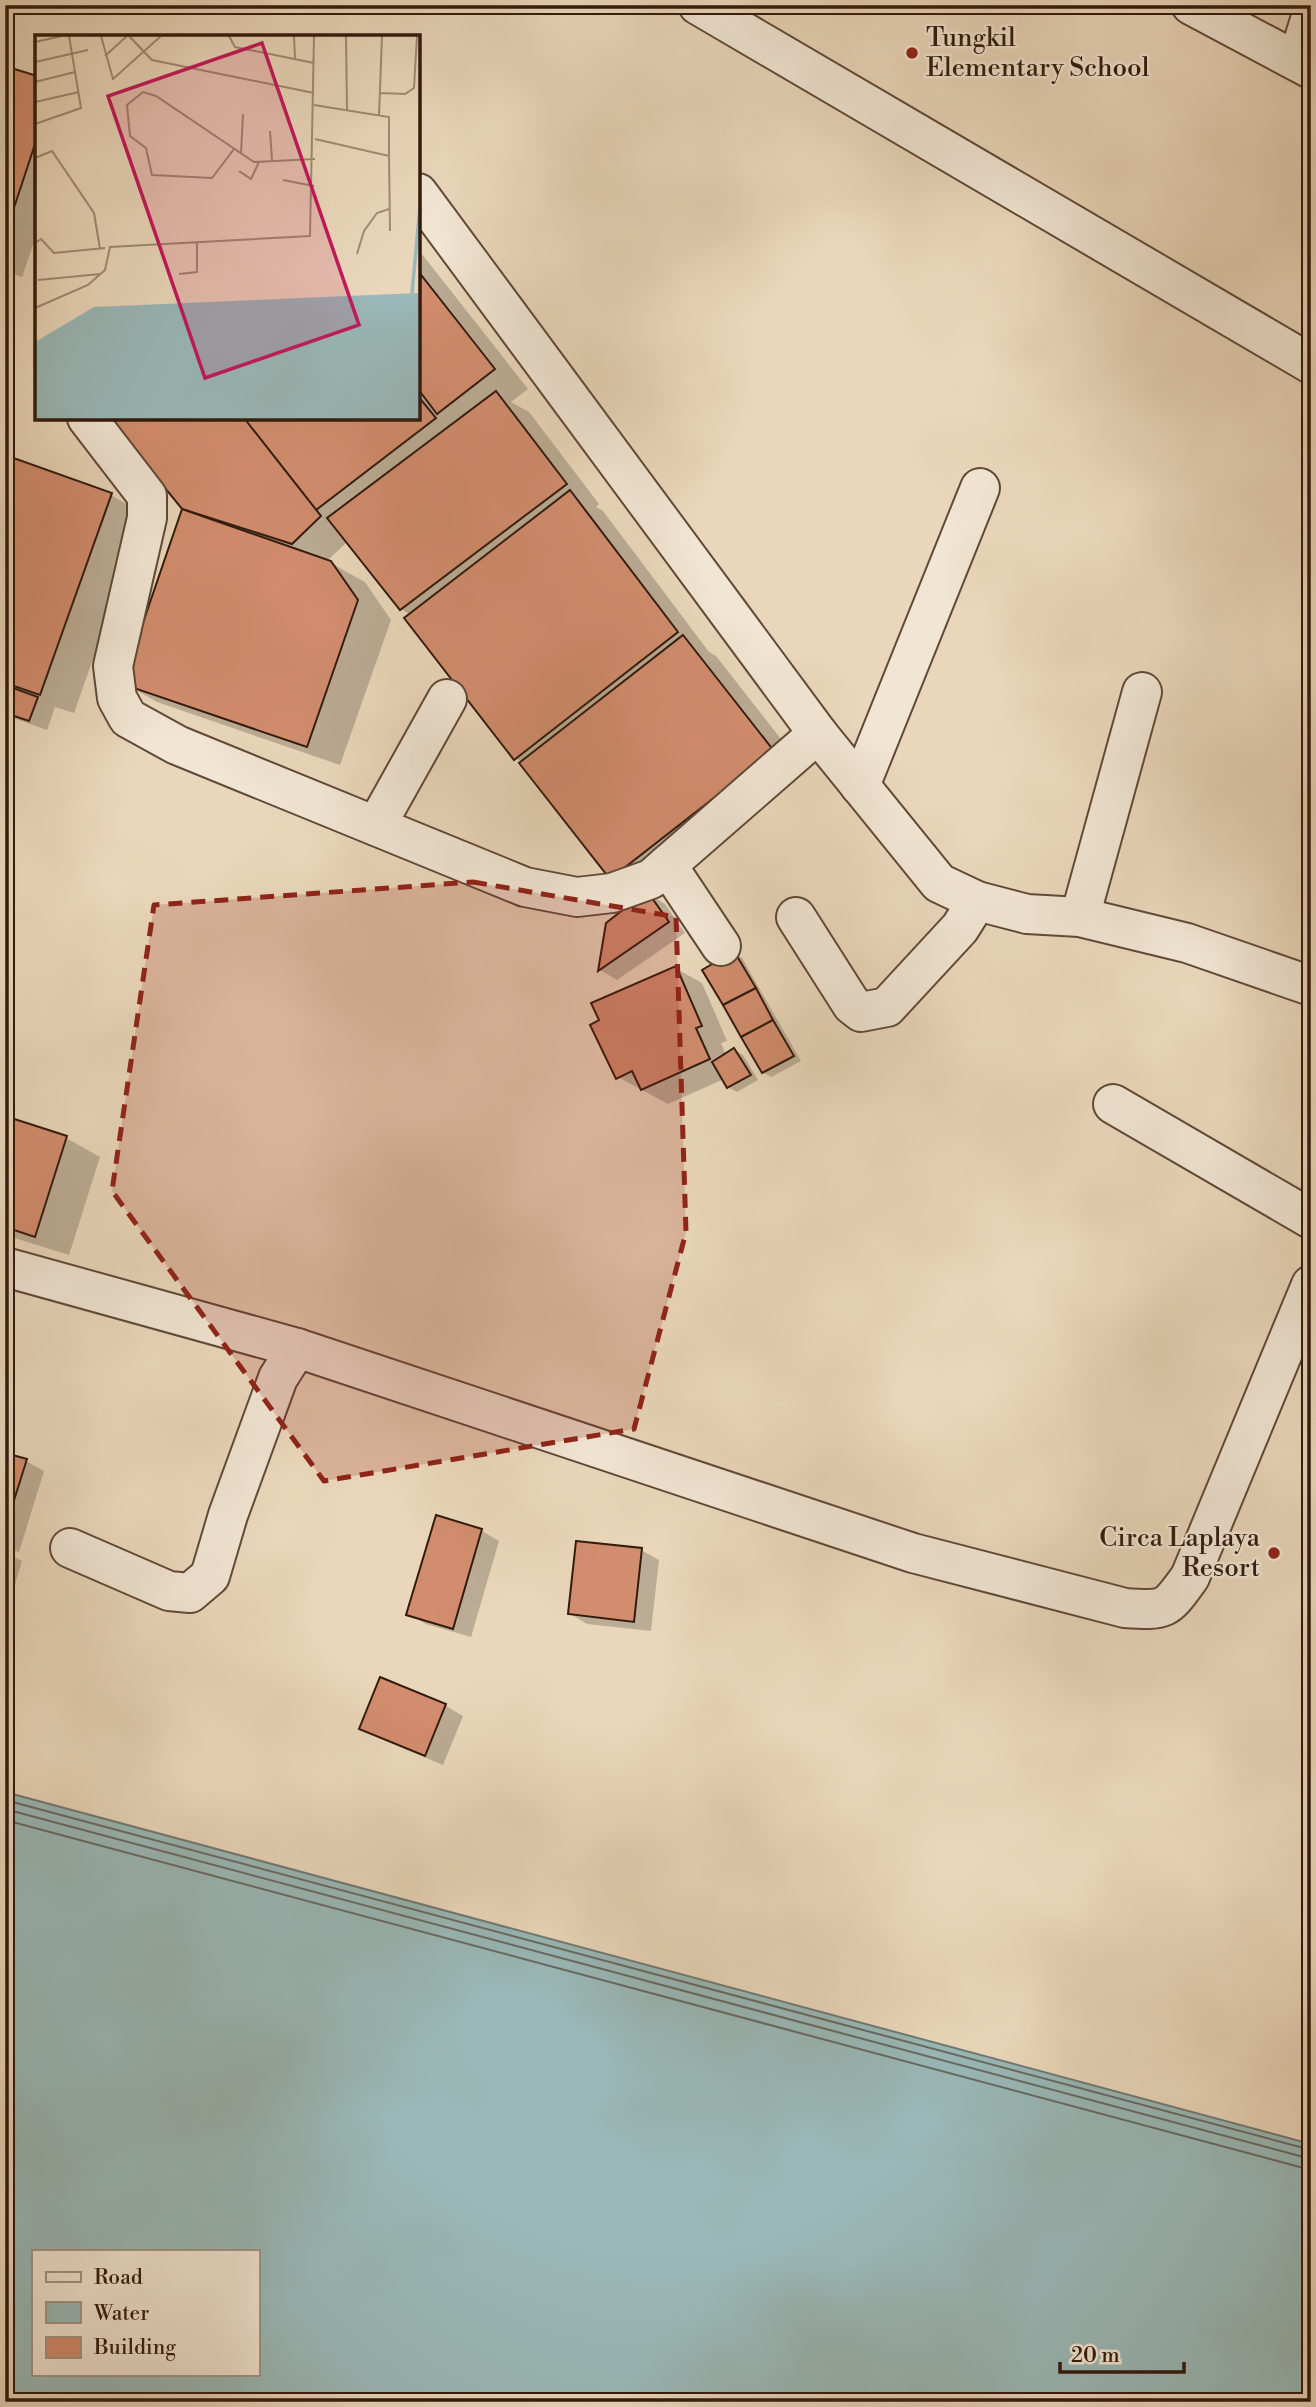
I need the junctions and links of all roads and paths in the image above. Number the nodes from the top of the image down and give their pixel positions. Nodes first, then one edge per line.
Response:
1 (698, 5) edge
2 (1191, 5) edge
3 (1311, 17) edge
4 (1304, 65) edge
5 (420, 196) edge
6 (1311, 364) edge
7 (89, 420) edge
8 (980, 488) dead end
9 (1142, 692) dead end
10 (447, 699) dead end
11 (819, 735) junction
12 (860, 786) junction
13 (376, 825) junction
14 (667, 865) junction
15 (977, 901) junction
16 (796, 917) dead end
17 (1080, 917) junction
18 (721, 946) dead end
19 (1311, 986) edge
20 (1113, 1104) dead end
21 (1311, 1219) edge
22 (5, 1267) edge
23 (1311, 1285) edge
24 (296, 1349) junction
25 (70, 1548) dead end

1 - 6 street
2 - 4 street
3 - 4 street
5 - 11 street
7 - 13 street
8 - 12 street
9 - 17 street
10 - 13 street
11 - 12 street
11 - 14 street
12 - 15 street
13 - 14 street
14 - 18 street
15 - 16 street
15 - 17 street
17 - 19 street
20 - 21 street
22 - 24 street
23 - 24 street
24 - 25 street

